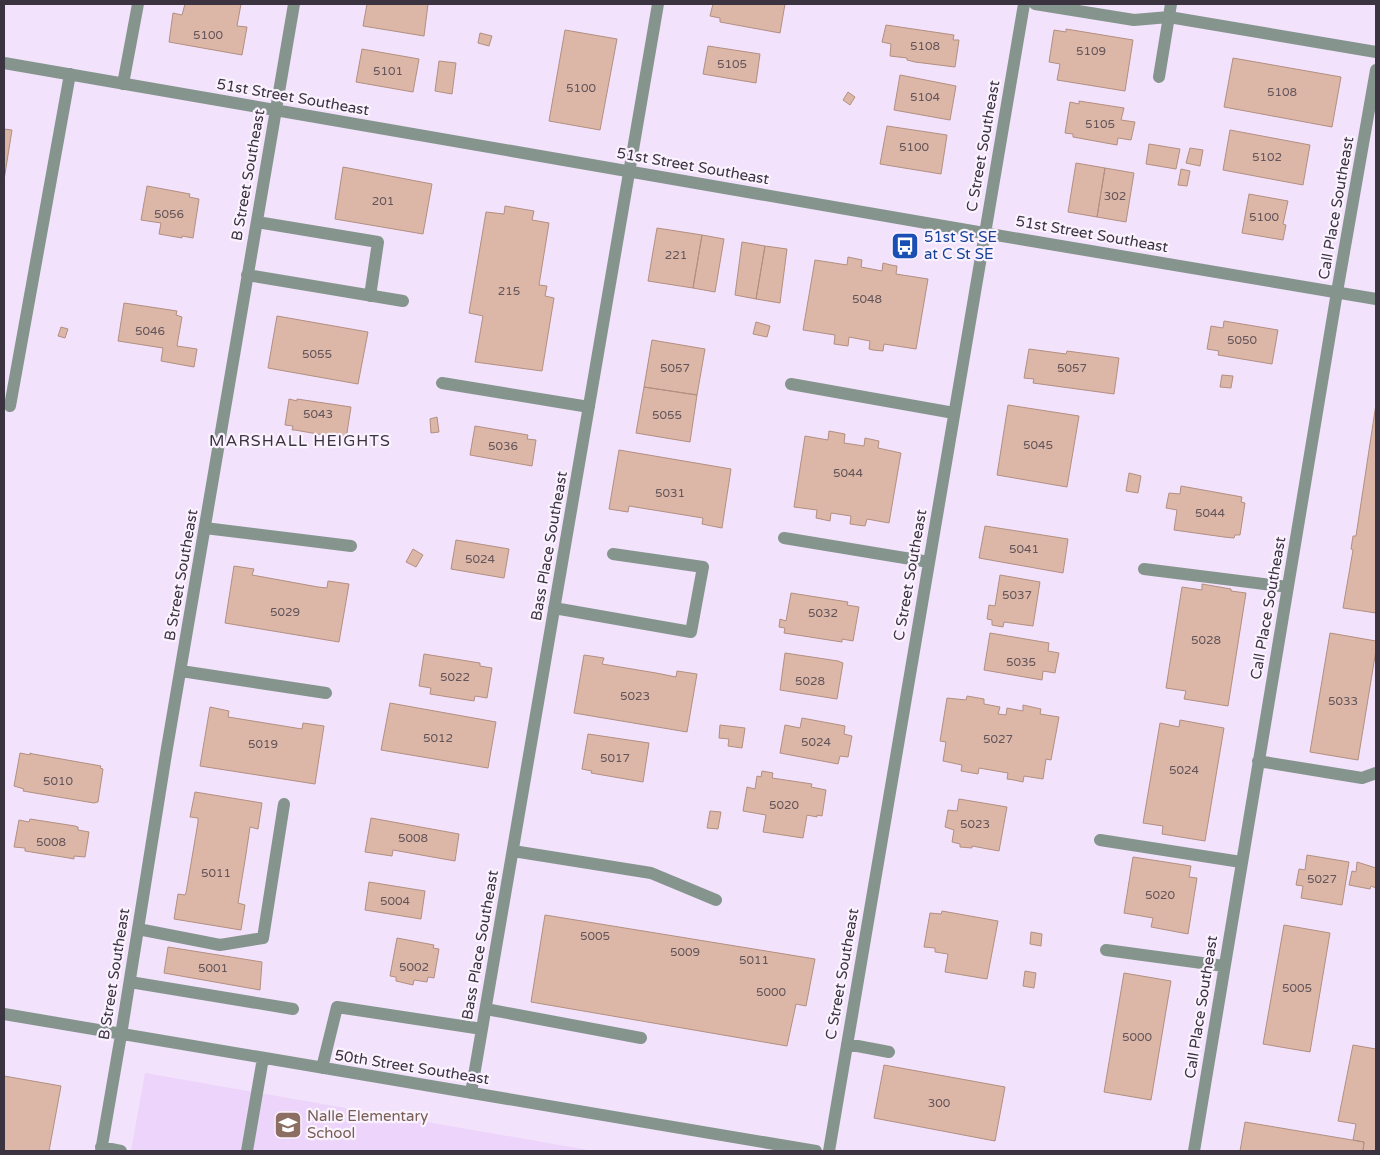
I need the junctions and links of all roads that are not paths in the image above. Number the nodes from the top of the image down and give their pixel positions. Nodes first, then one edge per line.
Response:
1 (138, 4) edge
2 (294, 4) edge
3 (658, 4) edge
4 (1024, 4) edge
5 (1036, 4) edge
6 (1171, 4) edge
7 (1169, 17) junction
8 (1376, 52) edge
9 (4, 63) edge
10 (1376, 70) edge
11 (70, 74) junction
12 (1159, 77) dead end
13 (123, 84) junction
14 (276, 110) junction
15 (629, 171) junction
16 (256, 222) junction
17 (984, 233) junction
18 (247, 275) junction
19 (1337, 292) junction
20 (370, 296) junction
21 (1376, 299) edge
22 (403, 301) dead end
23 (442, 383) dead end
24 (791, 384) dead end
25 (10, 406) dead end
26 (589, 407) junction
27 (954, 413) junction
28 (205, 528) junction
29 (784, 538) dead end
30 (351, 546) dead end
31 (614, 554) dead end
32 (929, 562) junction
33 (1144, 569) dead end
34 (1288, 587) junction
35 (554, 608) junction
36 (180, 671) junction
37 (326, 693) dead end
38 (1258, 761) junction
39 (1376, 773) edge
40 (284, 804) dead end
41 (1100, 840) dead end
42 (513, 851) junction
43 (1242, 862) junction
44 (716, 900) dead end
45 (138, 930) junction
46 (1106, 950) dead end
47 (1224, 966) junction
48 (130, 982) junction
49 (293, 1009) dead end
50 (486, 1009) junction
51 (4, 1014) edge
52 (482, 1029) junction
53 (121, 1035) junction
54 (641, 1038) dead end
55 (847, 1044) junction
56 (889, 1052) dead end
57 (263, 1058) junction
58 (322, 1068) junction
59 (472, 1093) junction
60 (101, 1149) edge
61 (122, 1151) edge
62 (247, 1151) edge
63 (816, 1151) edge
64 (829, 1151) edge
65 (1194, 1151) edge

1 - 13 street
2 - 14 street, B Street Southeast
3 - 15 street, Bass Place Southeast
4 - 17 street, C Street Southeast
5 - 7 street
6 - 7 street
7 - 8 street
7 - 12 street
9 - 11 street, 51st Street Southeast
10 - 19 street, Call Place Southeast
11 - 13 street, 51st Street Southeast
11 - 25 street
13 - 14 street, 51st Street Southeast
14 - 15 street, 51st Street Southeast
14 - 16 street, B Street Southeast
15 - 17 street, 51st Street Southeast
15 - 26 street, Bass Place Southeast
16 - 18 street, B Street Southeast
16 - 20 street
17 - 19 street, 51st Street Southeast
17 - 27 street, C Street Southeast
18 - 20 street
18 - 28 street, B Street Southeast
19 - 21 street, 51st Street Southeast
19 - 34 street, Call Place Southeast
20 - 22 street
23 - 26 street
24 - 27 street
26 - 35 street, Bass Place Southeast
27 - 32 street, C Street Southeast
28 - 30 street
28 - 36 street, B Street Southeast
29 - 32 street
31 - 35 street
32 - 55 street, C Street Southeast
33 - 34 street
34 - 38 street, Call Place Southeast
35 - 42 street, Bass Place Southeast
36 - 37 street
36 - 45 street, B Street Southeast
38 - 39 street
38 - 43 street, Call Place Southeast
40 - 45 street
41 - 43 street
42 - 44 street
42 - 50 street, Bass Place Southeast
43 - 47 street, Call Place Southeast
45 - 48 street, B Street Southeast
46 - 47 street
47 - 65 street, Call Place Southeast
48 - 49 street
48 - 53 street, B Street Southeast
50 - 52 street, Bass Place Southeast
50 - 54 street
51 - 53 street, 50th Street Southeast
52 - 58 street
52 - 59 street, Bass Place Southeast
53 - 57 street, 50th Street Southeast
53 - 60 street, B Street Southeast
55 - 56 street
55 - 64 street, C Street Southeast
57 - 58 street, 50th Street Southeast
57 - 62 street
58 - 59 street, 50th Street Southeast
59 - 63 street, 50th Street Southeast
60 - 61 street

